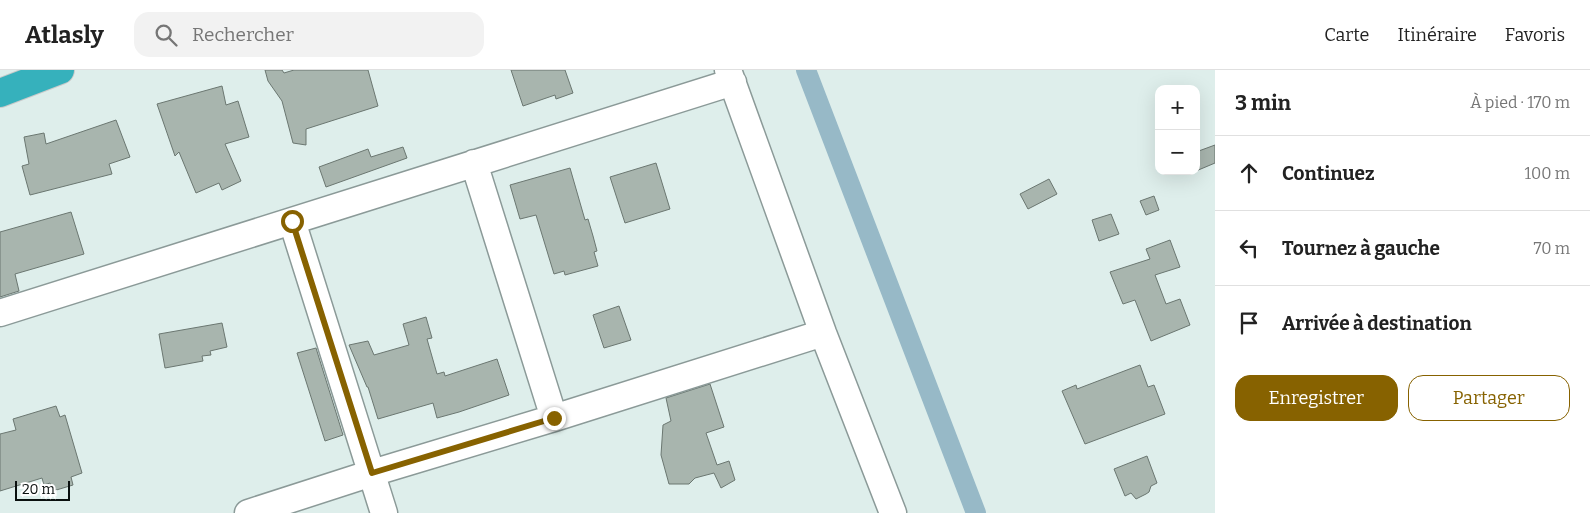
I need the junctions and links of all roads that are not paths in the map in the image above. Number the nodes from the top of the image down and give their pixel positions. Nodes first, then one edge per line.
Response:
1 (60, 70) edge
2 (730, 76) edge
3 (0, 93) edge
4 (474, 164) junction
5 (292, 221) junction
6 (0, 313) edge
7 (823, 333) junction
8 (554, 418) junction
9 (372, 473) junction
10 (248, 513) edge
11 (384, 513) edge
12 (893, 513) edge

1 - 3 highway
2 - 4 street
2 - 7 street
4 - 5 street
4 - 8 street
5 - 6 street
5 - 9 street
7 - 8 street
7 - 12 street
8 - 9 street
9 - 10 street
9 - 11 street

